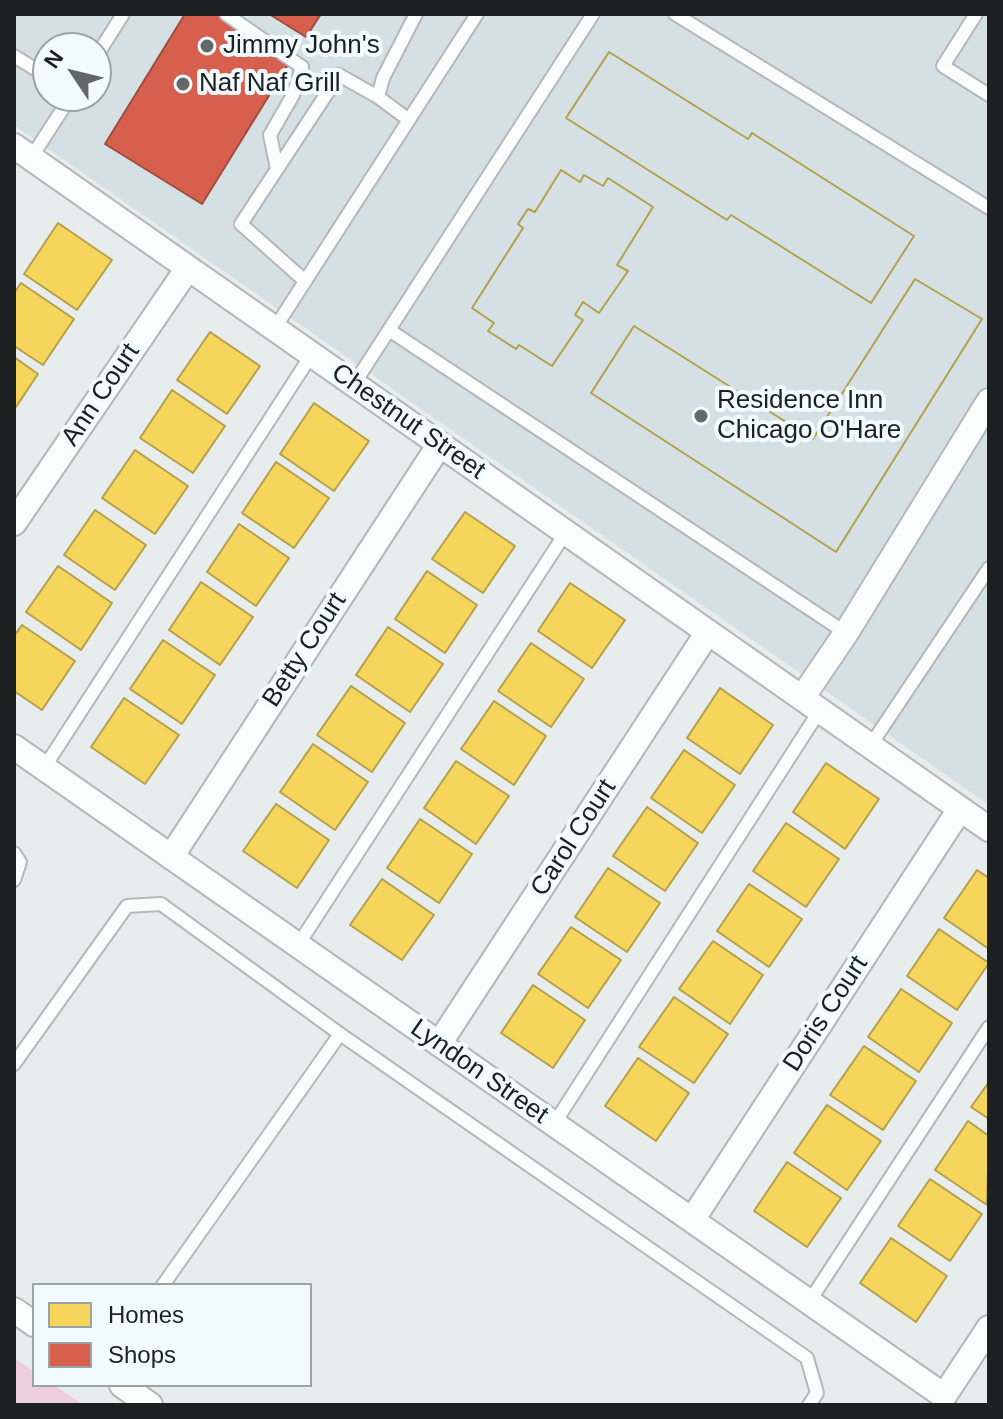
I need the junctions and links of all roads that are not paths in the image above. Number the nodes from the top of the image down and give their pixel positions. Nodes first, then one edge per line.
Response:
1 (123, 14) edge
2 (226, 14) edge
3 (416, 14) edge
4 (477, 14) edge
5 (593, 14) edge
6 (675, 14) edge
7 (976, 14) edge
8 (112, 32) edge
9 (14, 56) edge
10 (32, 67) edge
11 (989, 95) edge
12 (378, 97) junction
13 (57, 112) edge
14 (409, 120) junction
15 (22, 152) edge
16 (277, 169) junction
17 (989, 208) edge
18 (188, 268) junction
19 (305, 281) junction
20 (275, 328) junction
21 (389, 330) junction
22 (312, 354) junction
23 (354, 384) junction
24 (989, 401) edge
25 (440, 444) junction
26 (14, 523) edge
27 (566, 532) junction
28 (989, 568) edge
29 (708, 632) junction
30 (846, 633) junction
31 (811, 704) junction
32 (870, 746) junction
33 (14, 747) edge
34 (44, 768) junction
35 (960, 809) junction
36 (989, 829) edge
37 (14, 853) edge
38 (171, 857) junction
39 (14, 880) edge
40 (298, 945) junction
41 (989, 1027) edge
42 (340, 1034) junction
43 (439, 1044) junction
44 (14, 1064) edge
45 (554, 1124) junction
46 (692, 1220) junction
47 (164, 1283) edge
48 (809, 1302) junction
49 (14, 1310) edge
50 (32, 1323) edge
51 (989, 1328) edge
52 (125, 1387) edge
53 (150, 1405) edge
54 (809, 1405) edge

1 - 8 lane
2 - 16 lane
3 - 12 lane
4 - 14 lane
5 - 21 lane
6 - 17 lane
7 - 11 lane
9 - 10 lane
12 - 14 lane
12 - 16 lane
13 - 15 lane
14 - 19 lane
15 - 18 street, Chestnut Street
16 - 19 lane
18 - 20 street, Chestnut Street
18 - 26 street, Ann Court
19 - 20 lane
20 - 22 street, Chestnut Street
21 - 23 lane
21 - 30 lane
22 - 23 street, Chestnut Street
22 - 34 lane
23 - 25 street, Chestnut Street
24 - 30 street
25 - 27 street, Chestnut Street
25 - 38 street, Betty Court
27 - 29 street, Chestnut Street
27 - 40 lane
28 - 32 lane
29 - 31 street, Chestnut Street
29 - 43 street, Carol Court
30 - 31 street
31 - 32 street, Chestnut Street
31 - 45 lane
32 - 35 street, Chestnut Street
33 - 34 street, Lyndon Street
34 - 38 street, Lyndon Street
35 - 36 street, Chestnut Street
35 - 46 street, Doris Court
37 - 39 lane
38 - 40 street, Lyndon Street
40 - 43 street, Lyndon Street
41 - 48 lane
42 - 44 lane
42 - 47 lane
42 - 54 lane
43 - 45 street, Lyndon Street
45 - 46 street, Lyndon Street
46 - 48 street, Lyndon Street
48 - 51 street, Lyndon Street
49 - 50 street
52 - 53 street

